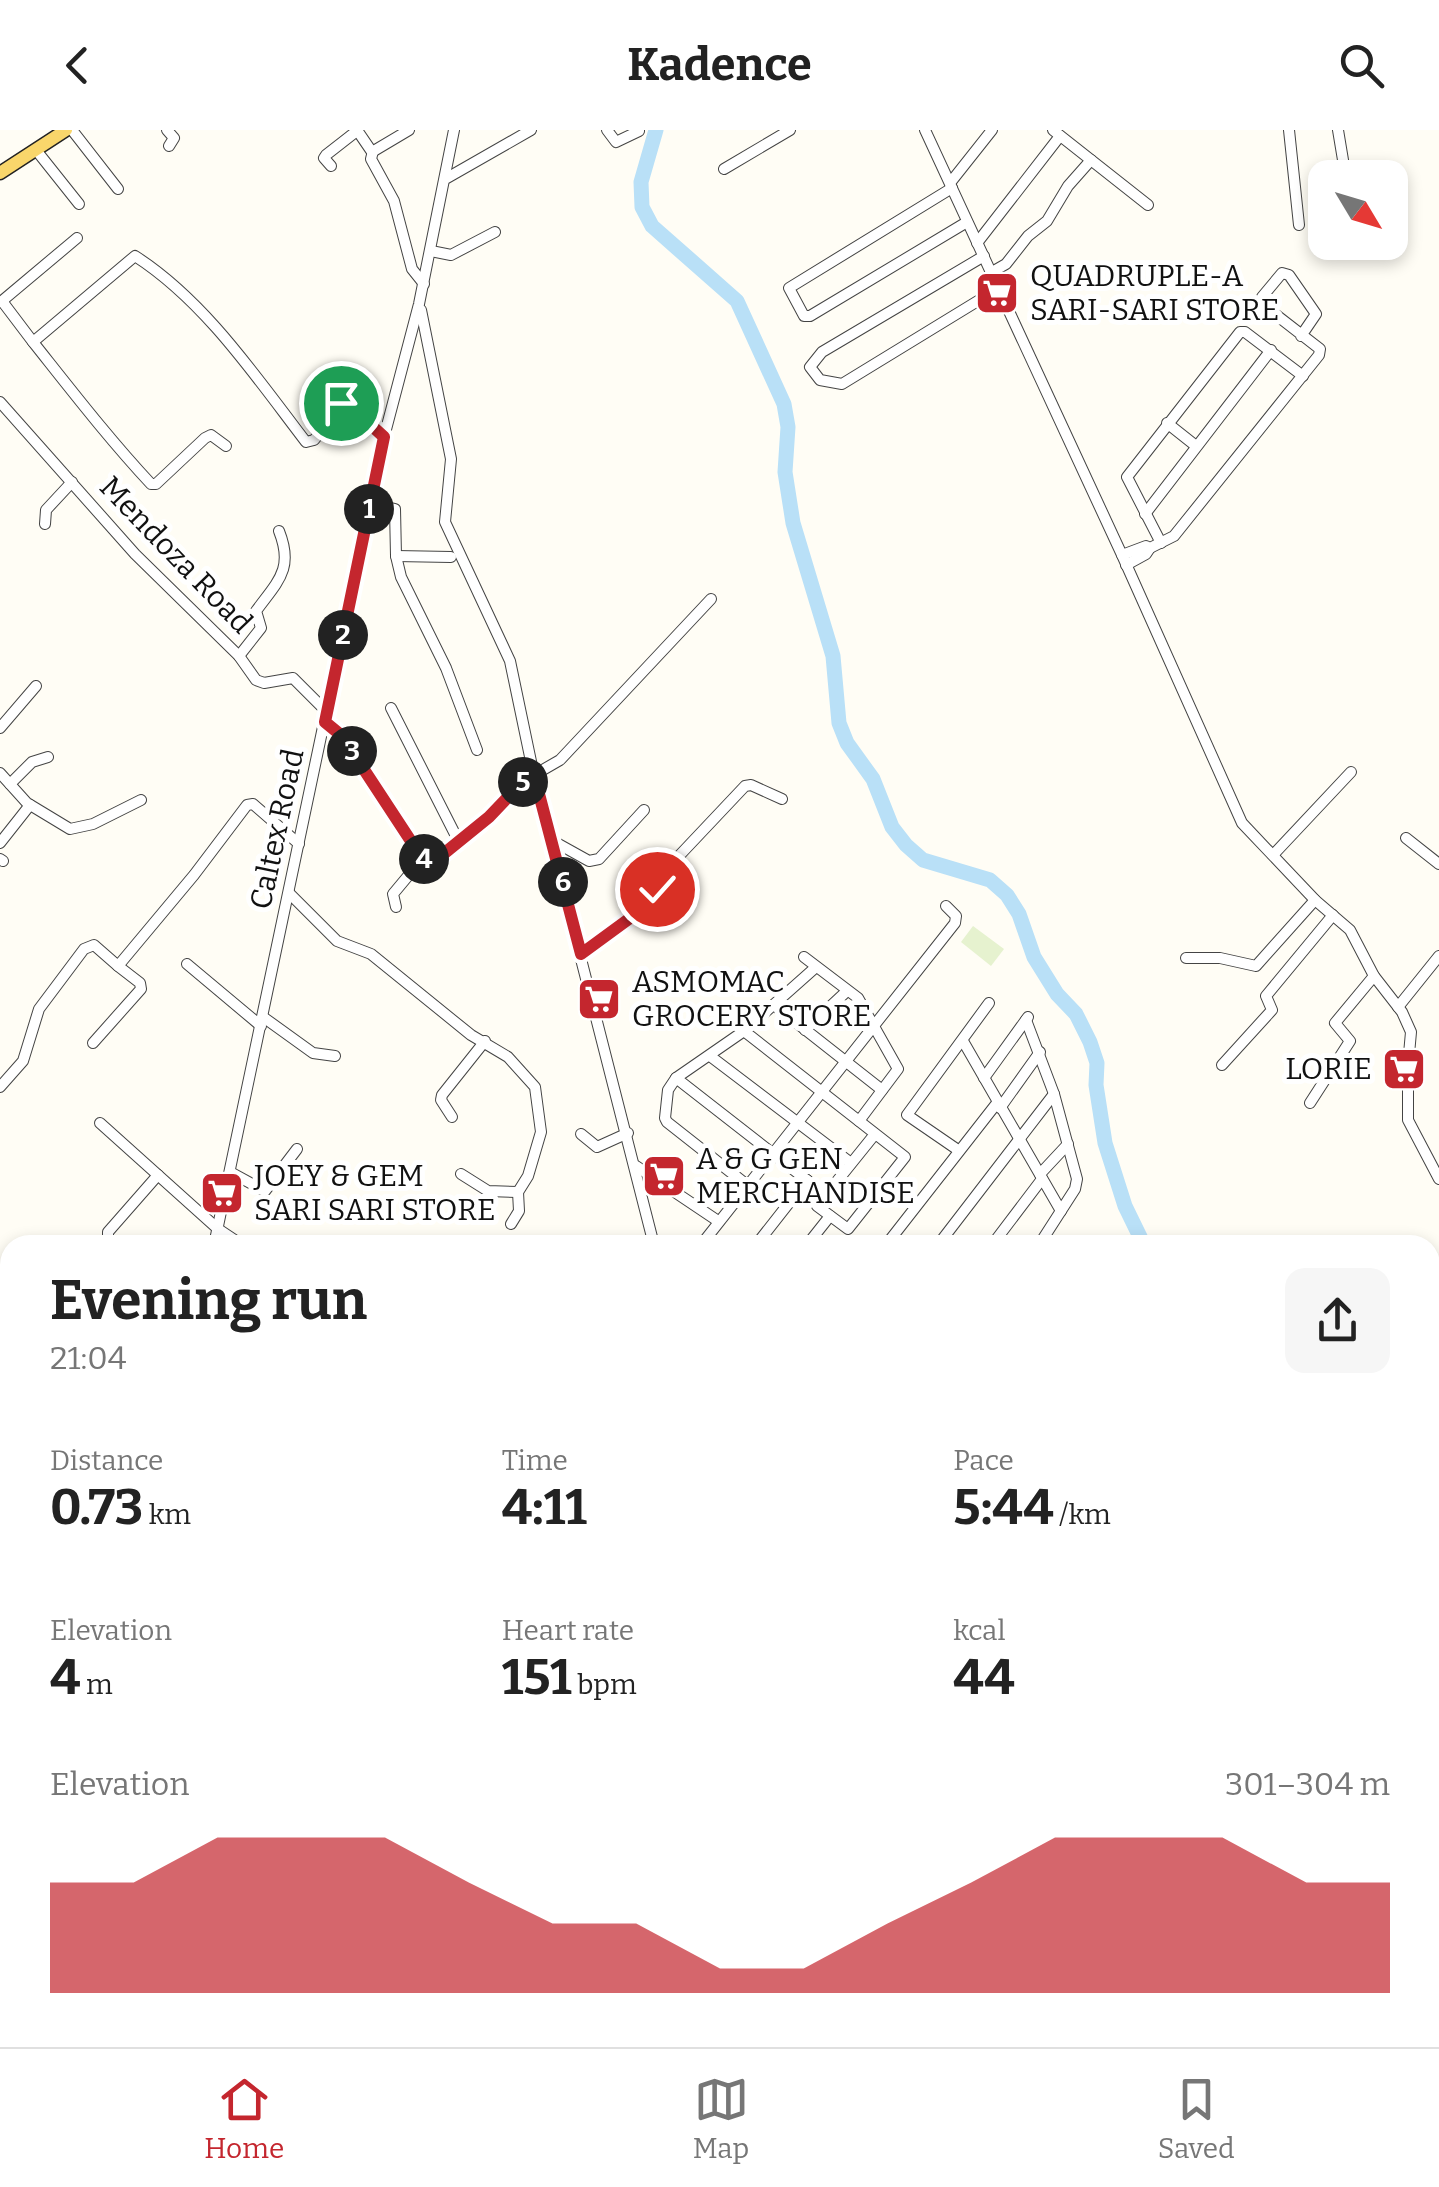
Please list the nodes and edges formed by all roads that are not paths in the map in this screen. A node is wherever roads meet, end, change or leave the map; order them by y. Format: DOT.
graph roads {
  1 [pos="69,130"];
  2 [pos="166,130"];
  3 [pos="357,130"];
  4 [pos="409,130"];
  5 [pos="454,130"];
  6 [pos="531,130"];
  7 [pos="607,130"];
  8 [pos="639,130"];
  9 [pos="790,130"];
  10 [pos="924,130"];
  11 [pos="992,130"];
  12 [pos="1289,130"];
  13 [pos="1338,130"];
  14 [pos="1057,133"];
  15 [pos="169,146"];
  16 [pos="36,150"];
  17 [pos="372,151"];
  18 [pos="1090,160"];
  19 [pos="1343,160"];
  20 [pos="331,166"];
  21 [pos="724,169"];
  22 [pos="0,172"];
  23 [pos="446,178"];
  24 [pos="951,186"];
  25 [pos="118,189"];
  26 [pos="78,204"];
  27 [pos="1148,205"];
  28 [pos="968,222"];
  29 [pos="1300,225"];
  30 [pos="494,232"];
  31 [pos="78,238"];
  32 [pos="977,243"];
  33 [pos="431,251"];
  34 [pos="984,256"];
  35 [pos="992,272"];
  36 [pos="424,284"];
  37 [pos="999,288"];
  38 [pos="1,299"];
  39 [pos="420,304"];
  40 [pos="1301,336"];
  41 [pos="33,342"];
  42 [pos="1271,350"];
  43 [pos="1304,376"];
  44 [pos="1,405"];
  45 [pos="1167,423"];
  46 [pos="384,437"];
  47 [pos="226,446"];
  48 [pos="1196,446"];
  49 [pos="72,482"];
  50 [pos="370,504"];
  51 [pos="1144,514"];
  52 [pos="45,524"];
  53 [pos="278,531"];
  54 [pos="1155,546"];
  55 [pos="396,556"];
  56 [pos="452,557"];
  57 [pos="1124,560"];
  58 [pos="711,599"];
  59 [pos="239,656"];
  60 [pos="36,686"];
  61 [pos="391,708"];
  62 [pos="326,717"];
  63 [pos="0,728"];
  64 [pos="477,750"];
  65 [pos="48,757"];
  66 [pos="1351,772"];
  67 [pos="0,773"];
  68 [pos="534,773"];
  69 [pos="10,784"];
  70 [pos="782,798"];
  71 [pos="141,800"];
  72 [pos="30,805"];
  73 [pos="644,810"];
  74 [pos="1406,838"];
  75 [pos="553,841"];
  76 [pos="460,842"];
  77 [pos="0,843"];
  78 [pos="300,844"];
  79 [pos="1272,856"];
  80 [pos="422,858"];
  81 [pos="1439,864"];
  82 [pos="289,893"];
  83 [pos="1315,900"];
  84 [pos="946,906"];
  85 [pos="396,907"];
  86 [pos="1333,915"];
  87 [pos="581,954"];
  88 [pos="804,956"];
  89 [pos="1439,956"];
  90 [pos="1186,958"];
  91 [pos="187,964"];
  92 [pos="118,966"];
  93 [pos="816,967"];
  94 [pos="1374,976"];
  95 [pos="847,992"];
  96 [pos="989,1003"];
  97 [pos="774,1005"];
  98 [pos="1398,1007"];
  99 [pos="262,1022"];
  100 [pos="874,1027"];
  101 [pos="805,1030"];
  102 [pos="744,1031"];
  103 [pos="485,1041"];
  104 [pos="963,1041"];
  105 [pos="93,1043"];
  106 [pos="1040,1052"];
  107 [pos="335,1056"];
  108 [pos="710,1056"];
  109 [pos="845,1059"];
  110 [pos="1222,1065"];
  111 [pos="676,1078"];
  112 [pos="984,1078"];
  113 [pos="0,1087"];
  114 [pos="882,1090"];
  115 [pos="820,1091"];
  116 [pos="1054,1094"];
  117 [pos="1310,1103"];
  118 [pos="999,1106"];
  119 [pos="452,1117"];
  120 [pos="858,1121"];
  121 [pos="100,1123"];
  122 [pos="796,1123"];
  123 [pos="628,1133"];
  124 [pos="581,1134"];
  125 [pos="875,1134"];
  126 [pos="1020,1141"];
  127 [pos="1068,1144"];
  128 [pos="297,1150"];
  129 [pos="958,1150"];
  130 [pos="772,1154"];
  131 [pos="851,1163"];
  132 [pos="636,1166"];
  133 [pos="230,1172"];
  134 [pos="461,1174"];
  135 [pos="158,1175"];
  136 [pos="1041,1177"];
  137 [pos="1439,1179"];
  138 [pos="807,1180"];
  139 [pos="748,1185"];
  140 [pos="518,1192"];
  141 [pos="826,1195"];
  142 [pos="1061,1211"];
  143 [pos="830,1216"];
  144 [pos="718,1222"];
  145 [pos="511,1224"];
  146 [pos="218,1229"];
  147 [pos="108,1235"];
  148 [pos="216,1235"];
  149 [pos="227,1235"];
  150 [pos="652,1235"];
  151 [pos="709,1235"];
  152 [pos="764,1235"];
  153 [pos="815,1235"];
  154 [pos="894,1235"];
  155 [pos="946,1235"];
  156 [pos="999,1235"];
  157 [pos="1045,1235"];
  1 -- 16 [label="main road"];
  1 -- 25 [label="street"];
  2 -- 15 [label="street"];
  3 -- 17 [label="street"];
  3 -- 20 [label="street"];
  4 -- 17 [label="street"];
  5 -- 23 [label="street, Caltex Road"];
  6 -- 23 [label="street"];
  7 -- 8 [label="street"];
  9 -- 21 [label="street"];
  10 -- 24 [label="street"];
  11 -- 24 [label="street"];
  12 -- 29 [label="street"];
  13 -- 19 [label="street"];
  14 -- 18 [label="street"];
  14 -- 32 [label="street"];
  16 -- 22 [label="main road"];
  16 -- 26 [label="street"];
  17 -- 36 [label="street"];
  18 -- 27 [label="street"];
  18 -- 35 [label="street"];
  23 -- 33 [label="street, Caltex Road"];
  24 -- 28 [label="street"];
  24 -- 28 [label="street"];
  28 -- 32 [label="street"];
  30 -- 33 [label="street"];
  31 -- 38 [label="street"];
  32 -- 34 [label="street"];
  33 -- 36 [label="street, Caltex Road"];
  34 -- 35 [label="street"];
  34 -- 37 [label="street"];
  35 -- 37 [label="street"];
  36 -- 39 [label="street, Caltex Road"];
  37 -- 57 [label="street"];
  38 -- 41 [label="street"];
  39 -- 46 [label="street, Caltex Road"];
  39 -- 68 [label="street"];
  40 -- 40 [label="street"];
  40 -- 43 [label="street"];
  41 -- 46 [label="street"];
  41 -- 47 [label="street"];
  42 -- 43 [label="street"];
  42 -- 45 [label="street"];
  42 -- 48 [label="street"];
  43 -- 54 [label="street"];
  44 -- 49 [label="street, Mendoza Road"];
  45 -- 48 [label="street"];
  45 -- 51 [label="street"];
  46 -- 50 [label="street, Caltex Road"];
  48 -- 51 [label="street"];
  49 -- 52 [label="street"];
  49 -- 59 [label="street, Mendoza Road"];
  50 -- 55 [label="street"];
  50 -- 62 [label="street, Caltex Road"];
  51 -- 54 [label="street"];
  53 -- 59 [label="street"];
  54 -- 57 [label="street"];
  55 -- 56 [label="street"];
  55 -- 64 [label="street"];
  57 -- 79 [label="street"];
  58 -- 68 [label="street"];
  59 -- 62 [label="street, Mendoza Road"];
  60 -- 63 [label="street"];
  61 -- 76 [label="street"];
  62 -- 78 [label="street, Caltex Road"];
  62 -- 80 [label="street"];
  65 -- 69 [label="street"];
  66 -- 79 [label="street"];
  67 -- 69 [label="street"];
  68 -- 75 [label="street"];
  68 -- 76 [label="street"];
  69 -- 72 [label="street"];
  70 -- 87 [label="street"];
  71 -- 72 [label="street"];
  72 -- 77 [label="street"];
  73 -- 75 [label="street"];
  74 -- 81 [label="street"];
  75 -- 87 [label="street"];
  76 -- 80 [label="street"];
  78 -- 82 [label="street, Caltex Road"];
  78 -- 92 [label="street"];
  79 -- 83 [label="street"];
  80 -- 85 [label="street"];
  82 -- 99 [label="street, Caltex Road"];
  82 -- 103 [label="street"];
  83 -- 86 [label="street"];
  83 -- 90 [label="street"];
  84 -- 100 [label="street"];
  86 -- 94 [label="street"];
  86 -- 110 [label="street"];
  87 -- 123 [label="street"];
  88 -- 93 [label="street"];
  89 -- 98 [label="street"];
  91 -- 99 [label="street"];
  92 -- 105 [label="street"];
  92 -- 113 [label="street"];
  93 -- 95 [label="street"];
  93 -- 97 [label="street"];
  94 -- 98 [label="street"];
  94 -- 117 [label="street"];
  95 -- 100 [label="street"];
  95 -- 101 [label="street"];
  96 -- 104 [label="street"];
  97 -- 101 [label="street"];
  97 -- 102 [label="street"];
  98 -- 137 [label="street"];
  99 -- 107 [label="street"];
  99 -- 133 [label="street, Caltex Road"];
  100 -- 109 [label="street"];
  100 -- 114 [label="street"];
  101 -- 109 [label="street"];
  102 -- 108 [label="street"];
  102 -- 115 [label="street"];
  103 -- 119 [label="street"];
  103 -- 140 [label="street"];
  104 -- 112 [label="street"];
  104 -- 129 [label="street"];
  106 -- 112 [label="street"];
  106 -- 116 [label="street"];
  106 -- 118 [label="street"];
  108 -- 111 [label="street"];
  108 -- 122 [label="street"];
  109 -- 114 [label="street"];
  109 -- 115 [label="street"];
  111 -- 130 [label="street"];
  111 -- 139 [label="street"];
  112 -- 118 [label="street"];
  114 -- 120 [label="street"];
  115 -- 120 [label="street"];
  115 -- 122 [label="street"];
  116 -- 126 [label="street"];
  116 -- 127 [label="street"];
  118 -- 126 [label="street"];
  118 -- 129 [label="street"];
  120 -- 125 [label="street"];
  121 -- 135 [label="street"];
  122 -- 130 [label="street"];
  122 -- 131 [label="street"];
  123 -- 124 [label="street"];
  123 -- 132 [label="street"];
  125 -- 131 [label="street"];
  125 -- 143 [label="street"];
  126 -- 136 [label="street"];
  126 -- 155 [label="street"];
  127 -- 136 [label="street"];
  127 -- 142 [label="street"];
  128 -- 133 [label="street"];
  129 -- 154 [label="street"];
  130 -- 138 [label="street"];
  130 -- 139 [label="street"];
  131 -- 141 [label="street"];
  132 -- 144 [label="street"];
  132 -- 150 [label="street"];
  133 -- 146 [label="street, Caltex Road"];
  134 -- 140 [label="street"];
  135 -- 146 [label="street"];
  135 -- 147 [label="street"];
  136 -- 142 [label="street"];
  136 -- 156 [label="street"];
  138 -- 141 [label="street"];
  138 -- 152 [label="street"];
  139 -- 144 [label="street"];
  140 -- 145 [label="street"];
  141 -- 143 [label="street"];
  142 -- 157 [label="street"];
  143 -- 153 [label="street"];
  144 -- 151 [label="street"];
  146 -- 148 [label="street, Caltex Road"];
  146 -- 149 [label="street"];
}
